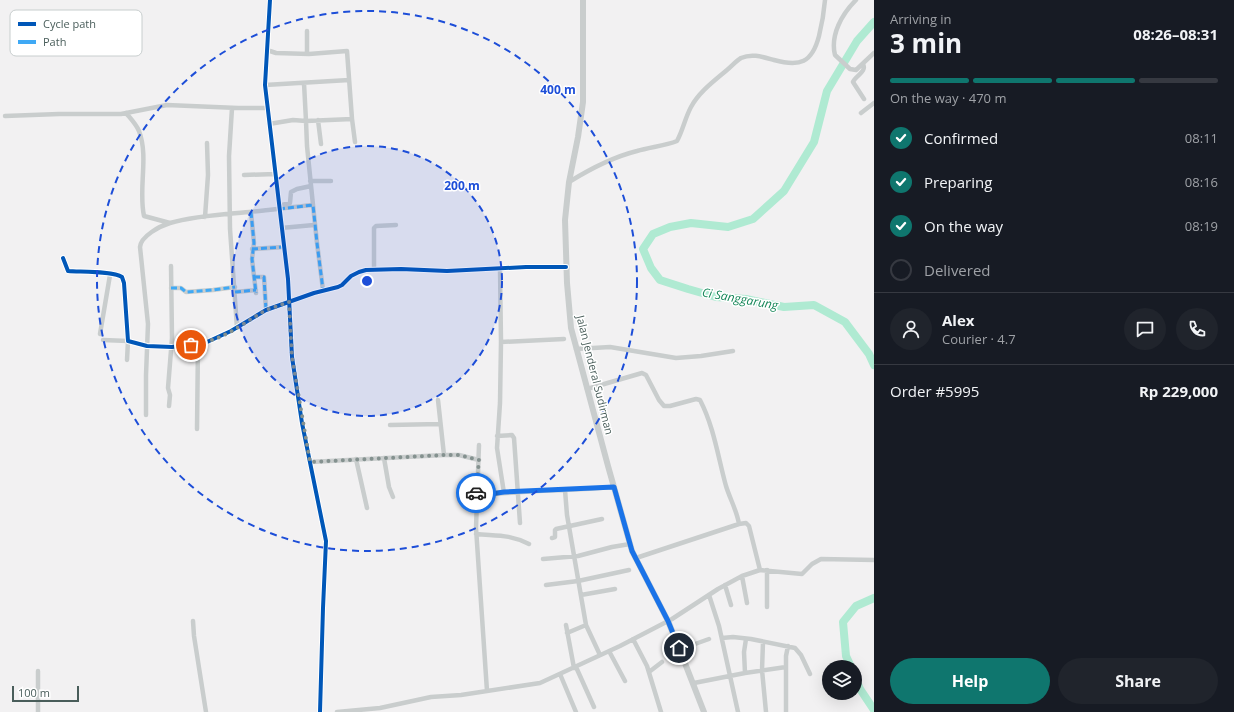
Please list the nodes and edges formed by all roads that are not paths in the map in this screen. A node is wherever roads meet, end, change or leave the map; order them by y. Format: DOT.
graph roads {
  1 [pos="270,0"];
  2 [pos="583,0"];
  3 [pos="825,0"];
  4 [pos="856,0"];
  5 [pos="307,30"];
  6 [pos="267,50"];
  7 [pos="874,53"];
  8 [pos="307,54"];
  9 [pos="863,64"];
  10 [pos="349,80"];
  11 [pos="304,83"];
  12 [pos="265,85"];
  13 [pos="864,99"];
  14 [pos="874,103"];
  15 [pos="232,108"];
  16 [pos="267,108"];
  17 [pos="126,113"];
  18 [pos="861,113"];
  19 [pos="5,116"];
  20 [pos="352,119"];
  21 [pos="318,120"];
  22 [pos="306,121"];
  23 [pos="269,124"];
  24 [pos="355,142"];
  25 [pos="207,143"];
  26 [pos="321,144"];
  27 [pos="274,174"];
  28 [pos="244,175"];
  29 [pos="330,181"];
  30 [pos="569,182"];
  31 [pos="311,184"];
  32 [pos="313,204"];
  33 [pos="280,209"];
  34 [pos="251,212"];
  35 [pos="230,214"];
  36 [pos="205,217"];
  37 [pos="170,223"];
  38 [pos="314,225"];
  39 [pos="396,225"];
  40 [pos="281,228"];
  41 [pos="284,247"];
  42 [pos="252,249"];
  43 [pos="63,258"];
  44 [pos="171,266"];
  45 [pos="500,268"];
  46 [pos="566,268"];
  47 [pos="374,270"];
  48 [pos="110,275"];
  49 [pos="254,277"];
  50 [pos="235,287"];
  51 [pos="171,288"];
  52 [pos="323,290"];
  53 [pos="235,292"];
  54 [pos="289,302"];
  55 [pos="266,310"];
  56 [pos="237,328"];
  57 [pos="100,334"];
  58 [pos="103,340"];
  59 [pos="564,340"];
  60 [pos="128,341"];
  61 [pos="501,342"];
  62 [pos="198,344"];
  63 [pos="147,346"];
  64 [pos="172,347"];
  65 [pos="576,349"];
  66 [pos="734,350"];
  67 [pos="127,360"];
  68 [pos="587,389"];
  69 [pos="438,400"];
  70 [pos="170,406"];
  71 [pos="146,415"];
  72 [pos="440,424"];
  73 [pos="390,425"];
  74 [pos="197,429"];
  75 [pos="497,436"];
  76 [pos="479,445"];
  77 [pos="444,455"];
  78 [pos="384,458"];
  79 [pos="356,459"];
  80 [pos="479,460"];
  81 [pos="310,462"];
  82 [pos="614,487"];
  83 [pos="565,490"];
  84 [pos="504,492"];
  85 [pos="517,492"];
  86 [pos="476,496"];
  87 [pos="393,497"];
  88 [pos="367,508"];
  89 [pos="602,520"];
  90 [pos="520,523"];
  91 [pos="739,524"];
  92 [pos="569,526"];
  93 [pos="476,534"];
  94 [pos="552,538"];
  95 [pos="529,544"];
  96 [pos="630,544"];
  97 [pos="574,556"];
  98 [pos="636,558"];
  99 [pos="543,559"];
  100 [pos="874,560"];
  101 [pos="629,570"];
  102 [pos="760,570"];
  103 [pos="768,570"];
  104 [pos="742,576"];
  105 [pos="578,581"];
  106 [pos="546,585"];
  107 [pos="725,585"];
  108 [pos="615,589"];
  109 [pos="581,595"];
  110 [pos="709,595"];
  111 [pos="747,603"];
  112 [pos="731,605"];
  113 [pos="767,606"];
  114 [pos="193,621"];
  115 [pos="668,621"];
  116 [pos="566,625"];
  117 [pos="586,625"];
  118 [pos="567,633"];
  119 [pos="721,636"];
  120 [pos="633,639"];
  121 [pos="709,639"];
  122 [pos="746,639"];
  123 [pos="763,642"];
  124 [pos="788,646"];
  125 [pos="680,650"];
  126 [pos="609,651"];
  127 [pos="600,655"];
  128 [pos="662,662"];
  129 [pos="575,667"];
  130 [pos="786,667"];
  131 [pos="648,669"];
  132 [pos="762,670"];
  133 [pos="38,671"];
  134 [pos="745,673"];
  135 [pos="560,674"];
  136 [pos="810,674"];
  137 [pos="730,676"];
  138 [pos="625,681"];
  139 [pos="694,683"];
  140 [pos="488,691"];
  141 [pos="594,707"];
  142 [pos="346,711"];
  143 [pos="38,712"];
  144 [pos="206,712"];
  145 [pos="320,712"];
  146 [pos="337,712"];
  147 [pos="576,712"];
  148 [pos="661,712"];
  149 [pos="704,712"];
  150 [pos="738,712"];
  151 [pos="766,712"];
  152 [pos="786,712"];
  1 -- 6 [label="street"];
  2 -- 30 [label="main road, Jalan Jenderal Sudirman"];
  3 -- 30 [label="street"];
  4 -- 9 [label="street"];
  5 -- 8 [label="street"];
  6 -- 8 [label="street"];
  6 -- 12 [label="street"];
  7 -- 9 [label="street"];
  8 -- 10 [label="street"];
  9 -- 13 [label="street"];
  10 -- 11 [label="street"];
  10 -- 20 [label="street"];
  11 -- 12 [label="street"];
  11 -- 22 [label="street"];
  12 -- 16 [label="street"];
  14 -- 18 [label="street"];
  15 -- 16 [label="street"];
  15 -- 17 [label="street"];
  15 -- 35 [label="street"];
  16 -- 23 [label="street"];
  17 -- 19 [label="street"];
  17 -- 37 [label="street"];
  20 -- 21 [label="street"];
  20 -- 24 [label="street"];
  21 -- 22 [label="street"];
  21 -- 26 [label="street"];
  22 -- 23 [label="street"];
  22 -- 31 [label="street"];
  23 -- 27 [label="street"];
  25 -- 36 [label="street"];
  27 -- 28 [label="street"];
  27 -- 33 [label="street"];
  29 -- 31 [label="street"];
  30 -- 46 [label="main road, Jalan Jenderal Sudirman"];
  31 -- 32 [label="street"];
  31 -- 33 [label="street"];
  32 -- 33 [label="street"];
  32 -- 38 [label="street"];
  33 -- 34 [label="street"];
  33 -- 40 [label="street"];
  34 -- 35 [label="street"];
  34 -- 42 [label="street"];
  35 -- 36 [label="street"];
  35 -- 50 [label="street"];
  36 -- 37 [label="street"];
  37 -- 63 [label="street"];
  38 -- 40 [label="street"];
  38 -- 52 [label="street"];
  39 -- 47 [label="street"];
  40 -- 41 [label="street"];
  41 -- 42 [label="street"];
  41 -- 54 [label="street"];
  42 -- 49 [label="street"];
  43 -- 48 [label="street"];
  44 -- 51 [label="street"];
  45 -- 46 [label="street"];
  45 -- 47 [label="street"];
  45 -- 61 [label="street"];
  46 -- 65 [label="main road, Jalan Jenderal Sudirman"];
  47 -- 52 [label="street"];
  48 -- 57 [label="street"];
  48 -- 60 [label="street"];
  49 -- 53 [label="street"];
  49 -- 55 [label="street"];
  50 -- 51 [label="street"];
  50 -- 53 [label="street"];
  51 -- 64 [label="street"];
  52 -- 54 [label="street"];
  53 -- 56 [label="street"];
  54 -- 55 [label="street"];
  54 -- 81 [label="street"];
  55 -- 56 [label="street"];
  56 -- 62 [label="street"];
  58 -- 60 [label="street"];
  59 -- 61 [label="street"];
  60 -- 63 [label="street"];
  60 -- 67 [label="street"];
  61 -- 75 [label="street"];
  62 -- 64 [label="street"];
  62 -- 74 [label="street"];
  63 -- 64 [label="street"];
  63 -- 71 [label="street"];
  64 -- 70 [label="street"];
  65 -- 66 [label="street"];
  65 -- 68 [label="main road, Jalan Jenderal Sudirman"];
  68 -- 82 [label="main road, Jalan Jenderal Sudirman"];
  68 -- 91 [label="street"];
  69 -- 72 [label="street"];
  72 -- 73 [label="street"];
  72 -- 77 [label="street"];
  75 -- 84 [label="street"];
  75 -- 85 [label="street"];
  76 -- 80 [label="street"];
  77 -- 78 [label="street"];
  77 -- 80 [label="street"];
  78 -- 79 [label="street"];
  78 -- 87 [label="street"];
  79 -- 81 [label="street"];
  79 -- 88 [label="street"];
  80 -- 86 [label="street"];
  81 -- 145 [label="street"];
  82 -- 83 [label="street"];
  82 -- 85 [label="street"];
  82 -- 96 [label="main road, Jalan Jenderal Sudirman"];
  83 -- 85 [label="street"];
  83 -- 92 [label="street"];
  84 -- 85 [label="street"];
  84 -- 86 [label="street"];
  85 -- 90 [label="street"];
  86 -- 93 [label="street"];
  89 -- 92 [label="street"];
  91 -- 98 [label="street"];
  91 -- 102 [label="street"];
  92 -- 94 [label="street"];
  92 -- 97 [label="street"];
  93 -- 95 [label="street"];
  93 -- 140 [label="street"];
  96 -- 97 [label="street"];
  96 -- 98 [label="main road, Jalan Jenderal Sudirman"];
  97 -- 99 [label="street"];
  97 -- 105 [label="street"];
  98 -- 115 [label="main road, Jalan Jenderal Sudirman"];
  100 -- 103 [label="street"];
  101 -- 105 [label="street"];
  102 -- 103 [label="street"];
  102 -- 104 [label="street"];
  103 -- 113 [label="street"];
  104 -- 107 [label="street"];
  104 -- 111 [label="street"];
  105 -- 106 [label="street"];
  105 -- 109 [label="street"];
  107 -- 110 [label="street"];
  107 -- 112 [label="street"];
  108 -- 109 [label="street"];
  109 -- 117 [label="street"];
  110 -- 115 [label="street"];
  110 -- 119 [label="street"];
  114 -- 144 [label="street"];
  115 -- 120 [label="street"];
  115 -- 125 [label="main road, Jalan Jenderal Sudirman"];
  116 -- 118 [label="street"];
  117 -- 118 [label="street"];
  117 -- 127 [label="street"];
  118 -- 129 [label="street"];
  119 -- 122 [label="street"];
  119 -- 137 [label="street"];
  120 -- 126 [label="street"];
  120 -- 131 [label="street"];
  121 -- 125 [label="street"];
  122 -- 123 [label="street"];
  122 -- 134 [label="street"];
  123 -- 124 [label="street"];
  123 -- 132 [label="street"];
  124 -- 130 [label="street"];
  124 -- 136 [label="street"];
  125 -- 139 [label="main road, Jalan Jenderal Sudirman"];
  126 -- 127 [label="street"];
  126 -- 138 [label="street"];
  127 -- 129 [label="street"];
  128 -- 131 [label="street"];
  129 -- 135 [label="street"];
  129 -- 141 [label="street"];
  130 -- 132 [label="street"];
  130 -- 152 [label="street"];
  131 -- 148 [label="street"];
  132 -- 134 [label="street"];
  132 -- 151 [label="street"];
  133 -- 143 [label="street"];
  134 -- 137 [label="street"];
  135 -- 140 [label="street"];
  135 -- 147 [label="street"];
  137 -- 139 [label="street"];
  137 -- 150 [label="street"];
  139 -- 149 [label="main road, Jalan Jenderal Sudirman"];
  140 -- 142 [label="street"];
  142 -- 146 [label="street"];
}
